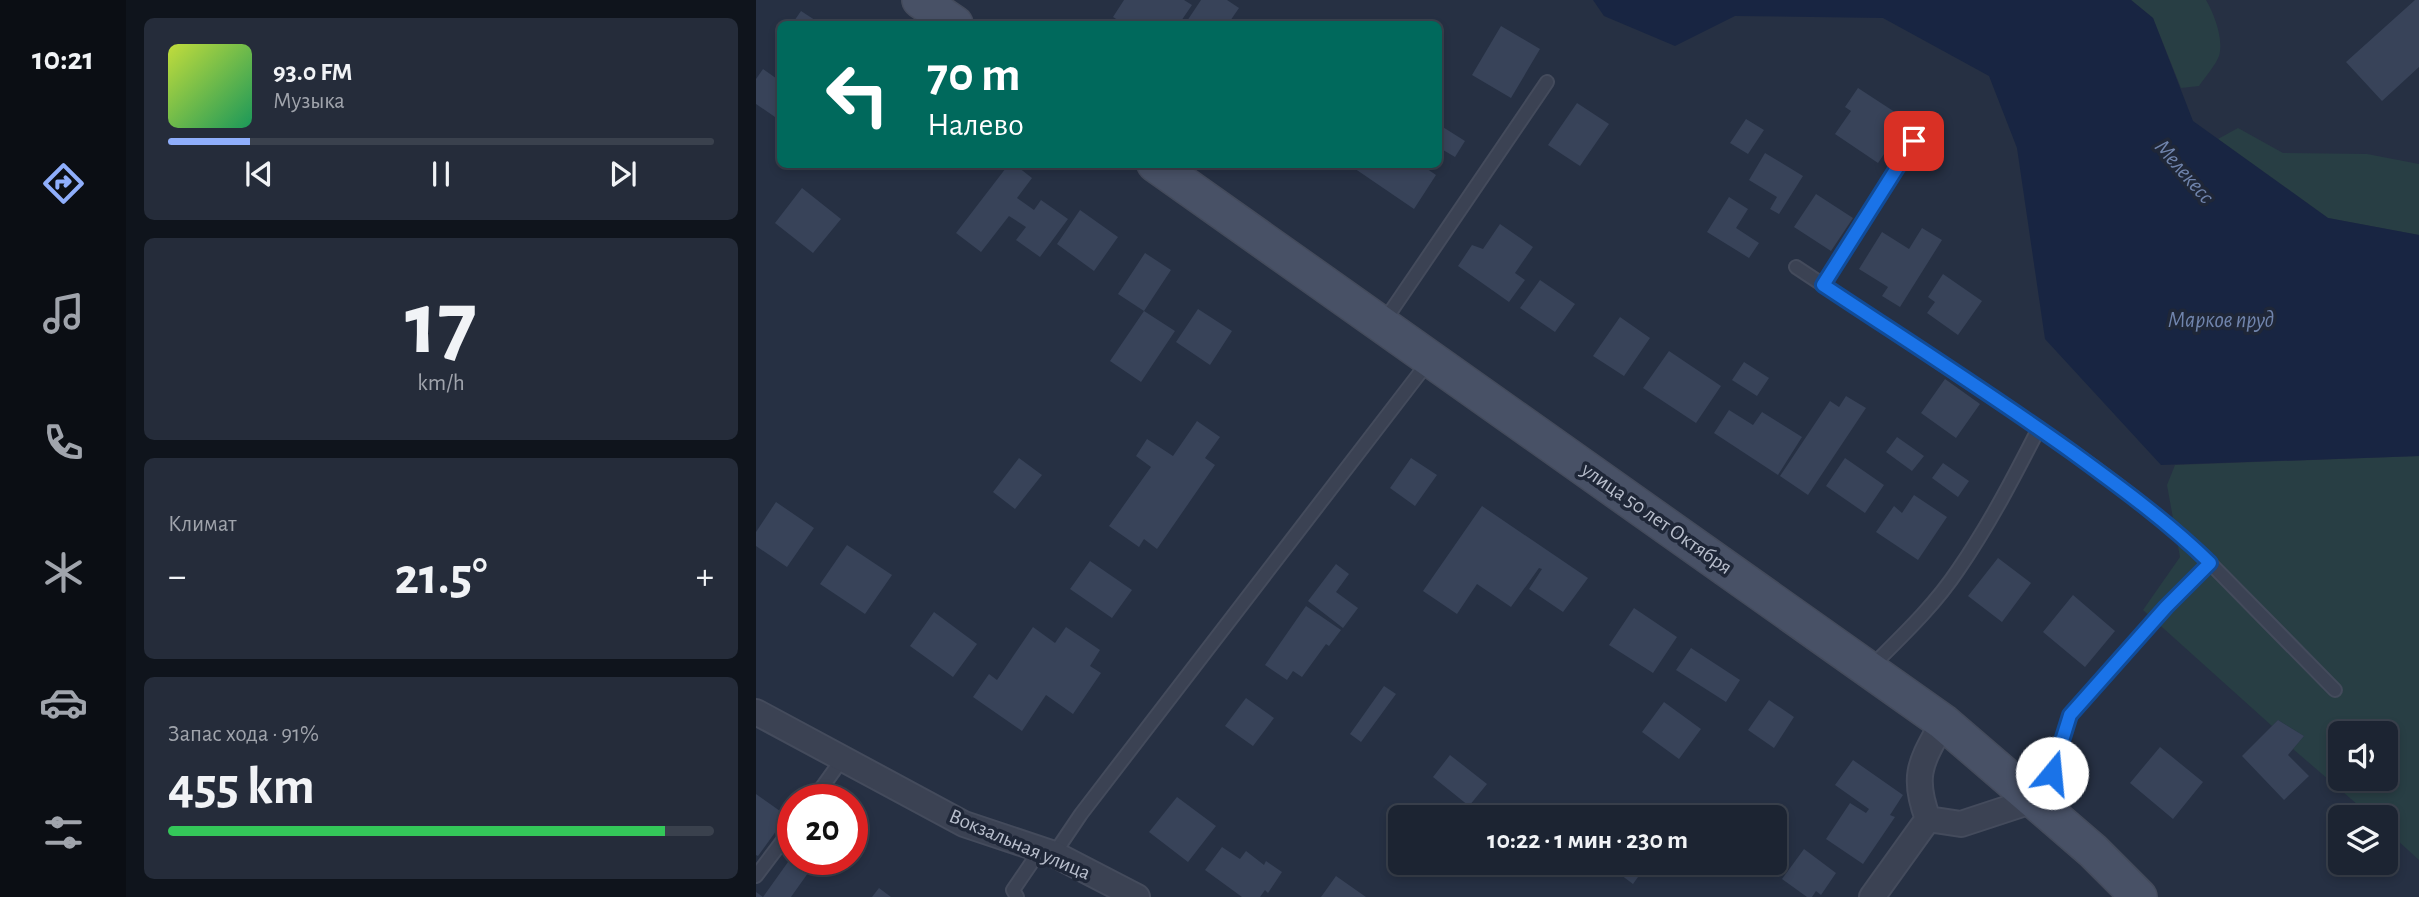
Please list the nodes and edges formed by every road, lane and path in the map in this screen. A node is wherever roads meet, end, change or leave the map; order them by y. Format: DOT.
graph roads {
  1 [pos="920,0"];
  2 [pos="951,21"];
  3 [pos="1547,82"];
  4 [pos="1914,141"];
  5 [pos="1161,168"];
  6 [pos="1796,267"];
  7 [pos="1823,285"];
  8 [pos="1382,324"];
  9 [pos="1432,358"];
  10 [pos="2039,428"];
  11 [pos="2210,563"];
  12 [pos="1870,669"];
  13 [pos="2335,690"];
  14 [pos="756,712"];
  15 [pos="1943,722"];
  16 [pos="843,758"];
  17 [pos="824,784"];
  18 [pos="2034,800"];
  19 [pos="1928,819"];
  20 [pos="777,848"];
  21 [pos="1048,851"];
  22 [pos="756,876"];
  23 [pos="1017,897"];
  24 [pos="1137,897"];
  25 [pos="1872,897"];
  26 [pos="2139,897"];
  1 -- 2 [label="main road"];
  3 -- 8 [label="lane"];
  4 -- 7 [label="lane"];
  5 -- 8 [label="main road, улица 50 лет Октября"];
  6 -- 7 [label="lane"];
  7 -- 10 [label="lane"];
  8 -- 9 [label="main road, улица 50 лет Октября"];
  9 -- 12 [label="main road, улица 50 лет Октября"];
  9 -- 21 [label="lane"];
  10 -- 11 [label="lane"];
  10 -- 12 [label="lane"];
  11 -- 13 [label="lane"];
  11 -- 18 [label="lane"];
  12 -- 15 [label="main road, улица 50 лет Октября"];
  14 -- 16 [label="street, Вокзальная улица"];
  15 -- 18 [label="main road, улица 50 лет Октября"];
  15 -- 19 [label="street"];
  16 -- 17 [label="lane"];
  16 -- 21 [label="street, Вокзальная улица"];
  18 -- 19 [label="street"];
  18 -- 26 [label="main road, улица 50 лет Октября"];
  19 -- 25 [label="street"];
  20 -- 22 [label="lane"];
  21 -- 23 [label="lane"];
  21 -- 24 [label="street, Вокзальная улица"];
}
